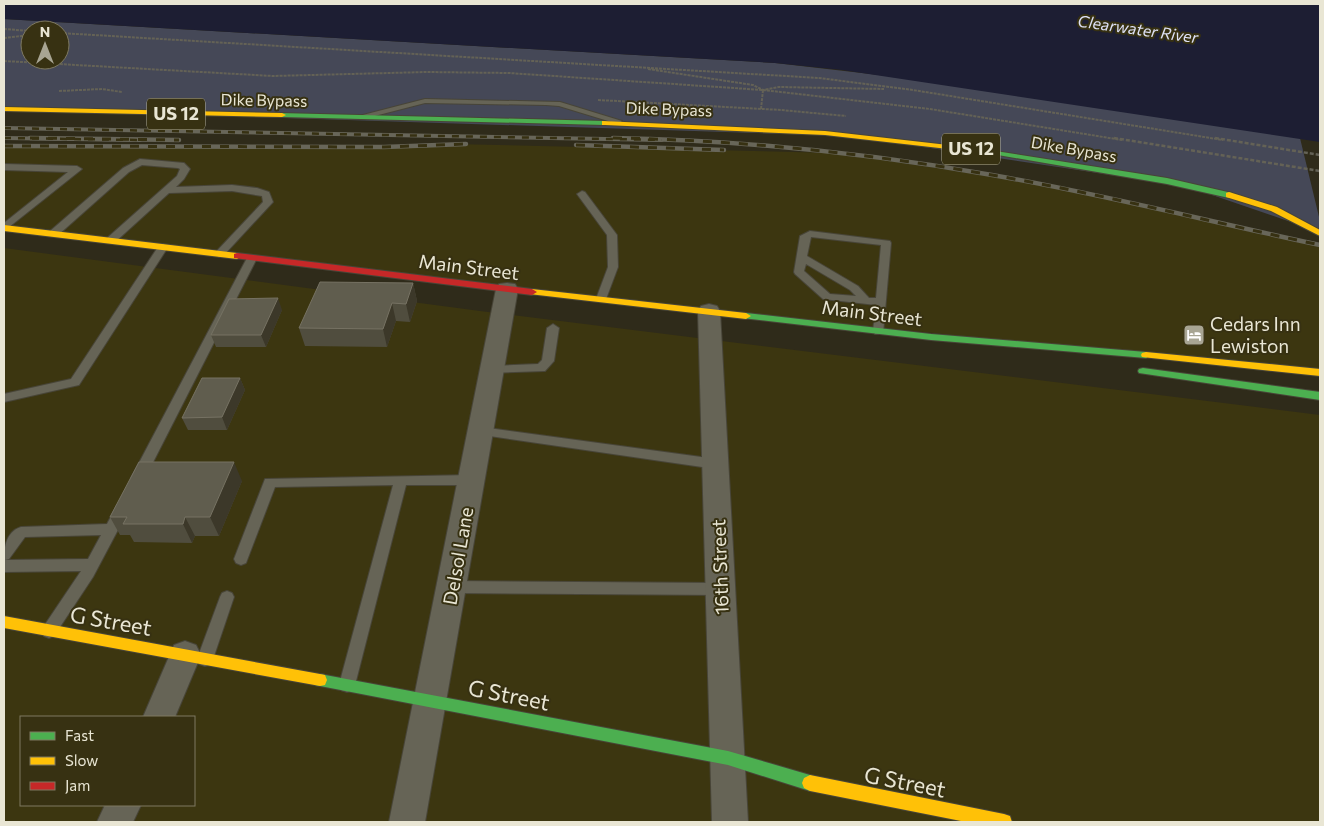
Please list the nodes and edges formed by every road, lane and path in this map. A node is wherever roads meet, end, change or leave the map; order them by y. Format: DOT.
graph roads {
  1 [pos="4,29"];
  2 [pos="20,30"];
  3 [pos="70,34"];
  4 [pos="20,36"];
  5 [pos="4,38"];
  6 [pos="4,61"];
  7 [pos="627,66"];
  8 [pos="903,89"];
  9 [pos="762,90"];
  10 [pos="761,109"];
  11 [pos="4,110"];
  12 [pos="348,118"];
  13 [pos="648,124"];
  14 [pos="1320,154"];
  15 [pos="4,167"];
  16 [pos="1320,171"];
  17 [pos="167,190"];
  18 [pos="582,194"];
  19 [pos="4,228"];
  20 [pos="1319,231"];
  21 [pos="53,234"];
  22 [pos="110,241"];
  23 [pos="163,248"];
  24 [pos="219,254"];
  25 [pos="252,258"];
  26 [pos="803,258"];
  27 [pos="507,289"];
  28 [pos="601,299"];
  29 [pos="864,299"];
  30 [pos="880,302"];
  31 [pos="709,311"];
  32 [pos="553,328"];
  33 [pos="879,331"];
  34 [pos="931,337"];
  35 [pos="1071,360"];
  36 [pos="1127,369"];
  37 [pos="492,370"];
  38 [pos="1320,373"];
  39 [pos="1320,396"];
  40 [pos="4,398"];
  41 [pos="481,431"];
  42 [pos="716,464"];
  43 [pos="401,480"];
  44 [pos="472,480"];
  45 [pos="111,529"];
  46 [pos="4,555"];
  47 [pos="241,559"];
  48 [pos="92,565"];
  49 [pos="4,566"];
  50 [pos="452,587"];
  51 [pos="721,589"];
  52 [pos="228,597"];
  53 [pos="4,622"];
  54 [pos="48,631"];
  55 [pos="195,657"];
  56 [pos="347,685"];
  57 [pos="431,700"];
  58 [pos="160,716"];
  59 [pos="728,758"];
  60 [pos="905,802"];
  61 [pos="122,806"];
  62 [pos="115,822"];
  63 [pos="407,822"];
  64 [pos="730,822"];
  65 [pos="908,822"];
  66 [pos="1004,822"];
  1 -- 2 [label="path"];
  3 -- 7 [label="path"];
  4 -- 5 [label="path"];
  6 -- 9 [label="path"];
  7 -- 8 [label="path"];
  7 -- 9 [label="path"];
  8 -- 9 [label="path"];
  8 -- 14 [label="path"];
  9 -- 10 [label="path"];
  9 -- 16 [label="path"];
  11 -- 12 [label="main road, Dike Bypass / US 12"];
  12 -- 13 [label="main road, Dike Bypass / US 12"];
  12 -- 13 [label="lane"];
  13 -- 20 [label="main road, Dike Bypass / US 12"];
  15 -- 19 [label="lane"];
  17 -- 21 [label="lane"];
  17 -- 22 [label="lane"];
  17 -- 24 [label="lane"];
  18 -- 28 [label="lane"];
  19 -- 21 [label="main road, Main Street"];
  21 -- 22 [label="main road, Main Street"];
  22 -- 23 [label="main road, Main Street"];
  23 -- 24 [label="main road, Main Street"];
  23 -- 40 [label="lane"];
  24 -- 25 [label="main road, Main Street"];
  25 -- 27 [label="main road, Main Street"];
  25 -- 45 [label="lane"];
  26 -- 29 [label="lane"];
  26 -- 29 [label="lane"];
  26 -- 30 [label="lane"];
  27 -- 28 [label="main road, Main Street"];
  27 -- 37 [label="street, Delsol Lane"];
  28 -- 31 [label="main road, Main Street"];
  29 -- 30 [label="lane"];
  30 -- 33 [label="lane"];
  31 -- 33 [label="main road, Main Street"];
  31 -- 42 [label="street, 16th Street"];
  32 -- 37 [label="lane"];
  33 -- 34 [label="main road, Main Street"];
  34 -- 35 [label="main road, Main Street"];
  34 -- 38 [label="main road, Main Street"];
  36 -- 39 [label="main road"];
  37 -- 41 [label="street, Delsol Lane"];
  41 -- 42 [label="lane"];
  41 -- 44 [label="street, Delsol Lane"];
  42 -- 51 [label="street, 16th Street"];
  43 -- 44 [label="lane"];
  43 -- 47 [label="lane"];
  43 -- 56 [label="lane"];
  44 -- 50 [label="street, Delsol Lane"];
  45 -- 46 [label="lane"];
  45 -- 48 [label="lane"];
  48 -- 49 [label="lane"];
  48 -- 54 [label="lane"];
  50 -- 51 [label="lane"];
  50 -- 57 [label="street, Delsol Lane"];
  51 -- 59 [label="street, 16th Street"];
  52 -- 55 [label="lane"];
  53 -- 54 [label="main road, G Street"];
  54 -- 55 [label="main road, G Street"];
  55 -- 56 [label="main road, G Street"];
  55 -- 58 [label="street"];
  56 -- 57 [label="main road, G Street"];
  57 -- 59 [label="main road, G Street"];
  57 -- 63 [label="street, Delsol Lane"];
  59 -- 60 [label="main road, G Street"];
  59 -- 64 [label="street, 16th Street"];
  60 -- 65 [label="lane"];
  60 -- 66 [label="main road, G Street"];
  61 -- 62 [label="street"];
}
